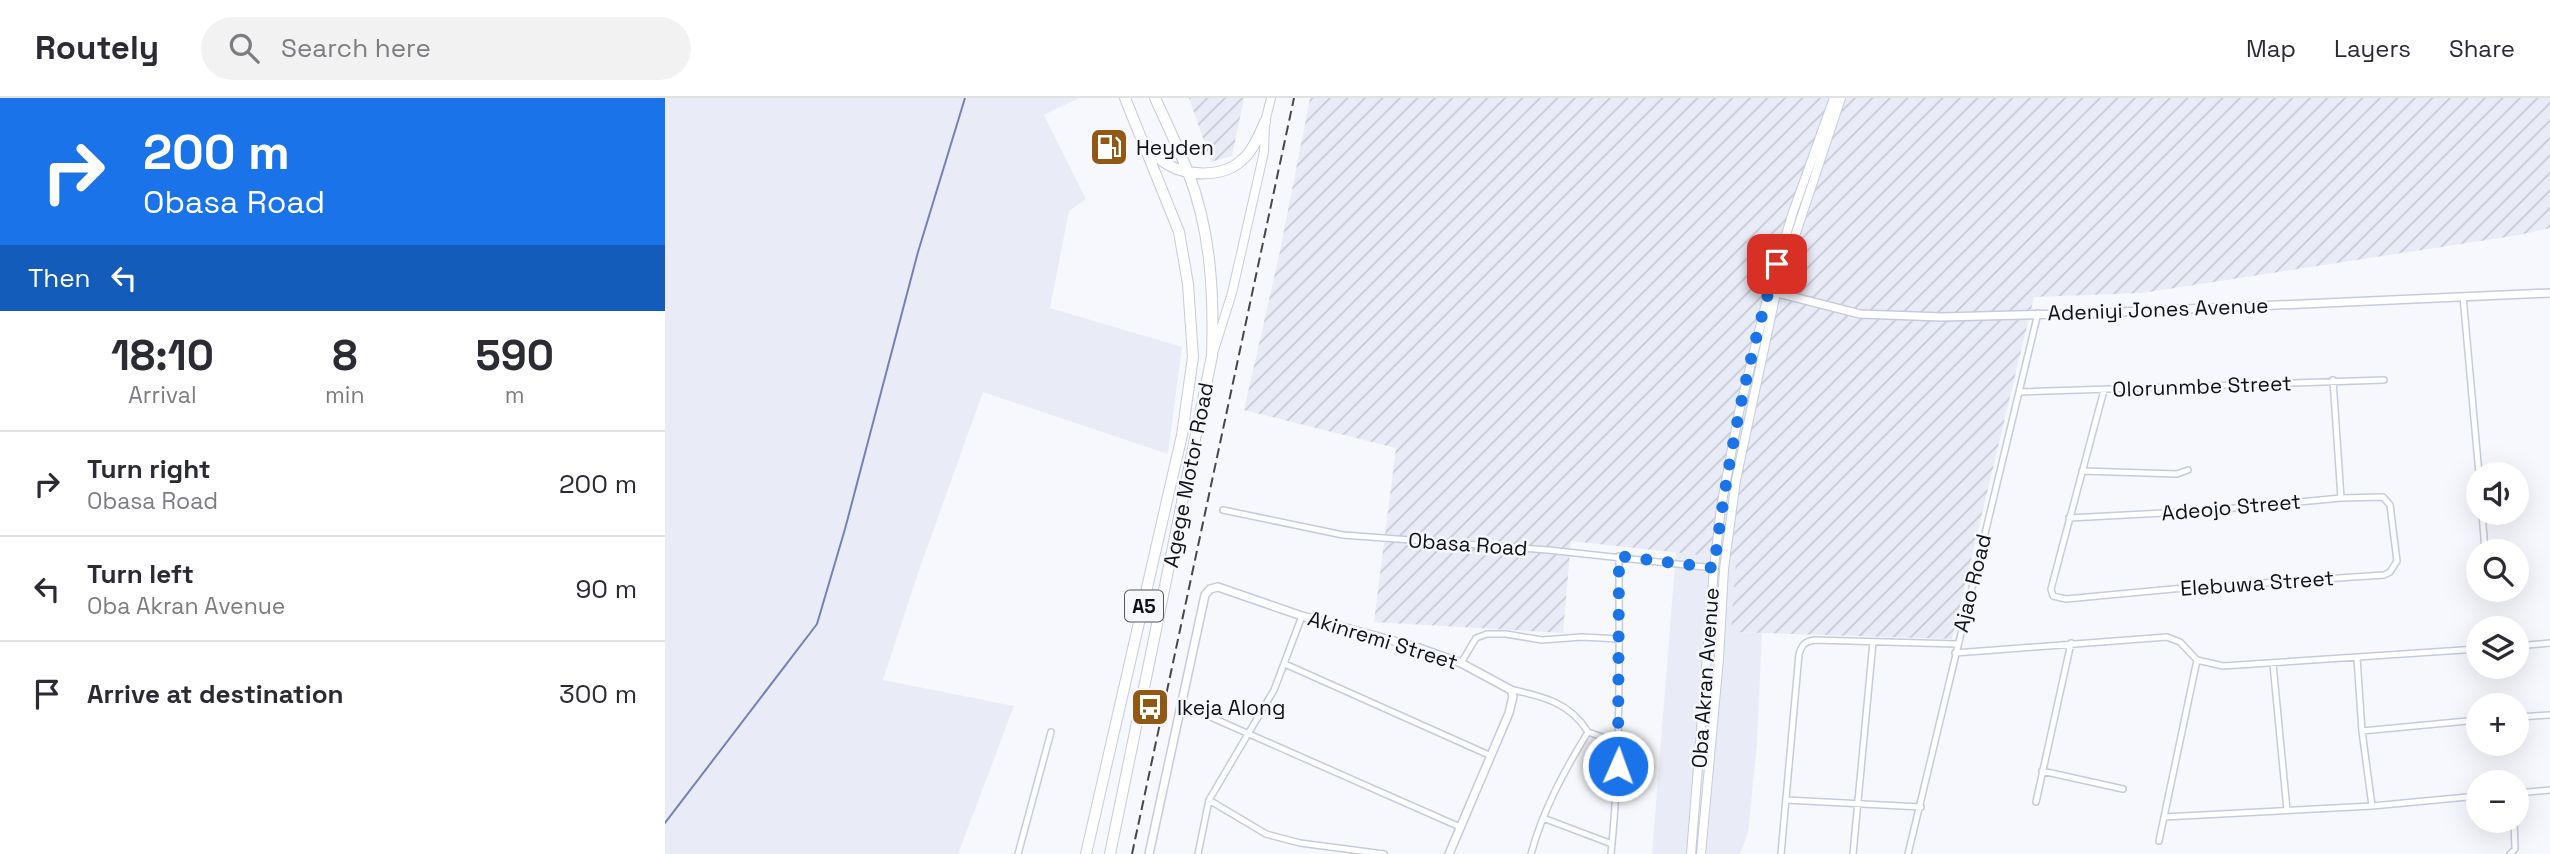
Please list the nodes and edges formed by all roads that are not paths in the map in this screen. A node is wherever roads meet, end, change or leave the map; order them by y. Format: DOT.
graph roads {
  1 [pos="1125,98"];
  2 [pos="1155,98"];
  3 [pos="1271,98"];
  4 [pos="1834,98"];
  5 [pos="1842,98"];
  6 [pos="1265,122"];
  7 [pos="1143,141"];
  8 [pos="1188,172"];
  9 [pos="1772,292"];
  10 [pos="2550,293"];
  11 [pos="2463,296"];
  12 [pos="2038,313"];
  13 [pos="1212,356"];
  14 [pos="2333,380"];
  15 [pos="2384,380"];
  16 [pos="2104,390"];
  17 [pos="2019,393"];
  18 [pos="2478,462"];
  19 [pos="2187,470"];
  20 [pos="2082,471"];
  21 [pos="2341,498"];
  22 [pos="2390,505"];
  23 [pos="1223,510"];
  24 [pos="2069,518"];
  25 [pos="1619,556"];
  26 [pos="1714,568"];
  27 [pos="1302,615"];
  28 [pos="1619,639"];
  29 [pos="1873,642"];
  30 [pos="2071,643"];
  31 [pos="2550,643"];
  32 [pos="1957,644"];
  33 [pos="2529,645"];
  34 [pos="2466,650"];
  35 [pos="1955,653"];
  36 [pos="2357,658"];
  37 [pos="2197,660"];
  38 [pos="1461,663"];
  39 [pos="1285,664"];
  40 [pos="2273,664"];
  41 [pos="1509,689"];
  42 [pos="1181,704"];
  43 [pos="2550,715"];
  44 [pos="2529,717"];
  45 [pos="2466,721"];
  46 [pos="2362,731"];
  47 [pos="1051,732"];
  48 [pos="1588,732"];
  49 [pos="1248,735"];
  50 [pos="1619,743"];
  51 [pos="1489,755"];
  52 [pos="2042,771"];
  53 [pos="2123,789"];
  54 [pos="2550,790"];
  55 [pos="2529,792"];
  56 [pos="2466,797"];
  57 [pos="1209,800"];
  58 [pos="1786,800"];
  59 [pos="2036,802"];
  60 [pos="1857,804"];
  61 [pos="2372,806"];
  62 [pos="1921,807"];
  63 [pos="2287,810"];
  64 [pos="2164,817"];
  65 [pos="1543,818"];
  66 [pos="1460,827"];
  67 [pos="2514,833"];
  68 [pos="2159,841"];
  69 [pos="1612,844"];
  70 [pos="1018,854"];
  71 [pos="1086,854"];
  72 [pos="1110,854"];
  73 [pos="1149,854"];
  74 [pos="1198,854"];
  75 [pos="1384,854"];
  76 [pos="1449,854"];
  77 [pos="1531,854"];
  78 [pos="1611,854"];
  79 [pos="1691,854"];
  80 [pos="1701,854"];
  81 [pos="1781,854"];
  82 [pos="1853,854"];
  83 [pos="1908,854"];
  84 [pos="2510,854"];
  1 -- 7 [label="highway, A5"];
  2 -- 8 [label="highway, A5"];
  3 -- 6 [label="main road, Agege Motor Road"];
  4 -- 9 [label="main road, Oba Akran Avenue"];
  5 -- 9 [label="main road, Oba Akran Avenue"];
  6 -- 8 [label="highway"];
  6 -- 13 [label="main road, Agege Motor Road"];
  7 -- 8 [label="highway"];
  7 -- 71 [label="highway, Agege Motor Road / A5"];
  8 -- 13 [label="highway, A5"];
  9 -- 12 [label="street, Adeniyi Jones Avenue"];
  9 -- 26 [label="main road, Oba Akran Avenue"];
  9 -- 80 [label="main road, Oba Akran Avenue"];
  10 -- 11 [label="street, Adeniyi Jones Avenue"];
  11 -- 12 [label="street, Adeniyi Jones Avenue"];
  11 -- 18 [label="street"];
  12 -- 17 [label="street, Ajao Road"];
  13 -- 72 [label="highway, Agege Motor Road / A5"];
  14 -- 15 [label="street, Olorunmbe Street"];
  14 -- 16 [label="street, Olorunmbe Street"];
  14 -- 21 [label="street"];
  16 -- 17 [label="street, Olorunmbe Street"];
  16 -- 20 [label="street"];
  17 -- 32 [label="street, Ajao Road"];
  19 -- 20 [label="street"];
  20 -- 24 [label="street"];
  21 -- 22 [label="street, Adeojo Street"];
  21 -- 24 [label="street, Adeojo Street"];
  22 -- 24 [label="street, Elebuwa Street"];
  23 -- 25 [label="street, Obasa Road"];
  25 -- 26 [label="street, Obasa Road"];
  25 -- 28 [label="street"];
  26 -- 79 [label="main road, Oba Akran Avenue"];
  27 -- 38 [label="street, Akinremi Street"];
  27 -- 39 [label="street"];
  27 -- 42 [label="street, Akinremi Street"];
  28 -- 38 [label="street"];
  28 -- 50 [label="street"];
  29 -- 32 [label="street"];
  29 -- 58 [label="street"];
  29 -- 60 [label="street"];
  30 -- 35 [label="street"];
  30 -- 37 [label="street"];
  30 -- 52 [label="street"];
  31 -- 33 [label="street"];
  32 -- 35 [label="street, Ajao Road"];
  34 -- 36 [label="street"];
  35 -- 62 [label="street, Ajao Road"];
  36 -- 40 [label="street"];
  36 -- 46 [label="street"];
  37 -- 40 [label="street"];
  37 -- 64 [label="street"];
  38 -- 41 [label="street, Akinremi Street"];
  39 -- 49 [label="street"];
  39 -- 51 [label="street"];
  40 -- 63 [label="street"];
  41 -- 48 [label="street"];
  41 -- 51 [label="street"];
  42 -- 49 [label="street"];
  42 -- 73 [label="street"];
  43 -- 44 [label="street"];
  45 -- 46 [label="street"];
  46 -- 61 [label="street"];
  47 -- 70 [label="street"];
  48 -- 50 [label="street"];
  48 -- 65 [label="street"];
  49 -- 57 [label="street"];
  49 -- 66 [label="street"];
  50 -- 69 [label="street"];
  51 -- 66 [label="street"];
  52 -- 53 [label="street"];
  52 -- 59 [label="street"];
  54 -- 55 [label="street"];
  56 -- 61 [label="street"];
  57 -- 74 [label="street"];
  57 -- 75 [label="street"];
  58 -- 60 [label="street"];
  58 -- 81 [label="street"];
  60 -- 62 [label="street"];
  60 -- 82 [label="street"];
  61 -- 63 [label="street"];
  62 -- 83 [label="street, Ajao Road"];
  63 -- 64 [label="street"];
  64 -- 68 [label="street"];
  65 -- 69 [label="street"];
  65 -- 77 [label="street"];
  66 -- 76 [label="street"];
  67 -- 84 [label="street"];
  69 -- 78 [label="street"];
}
